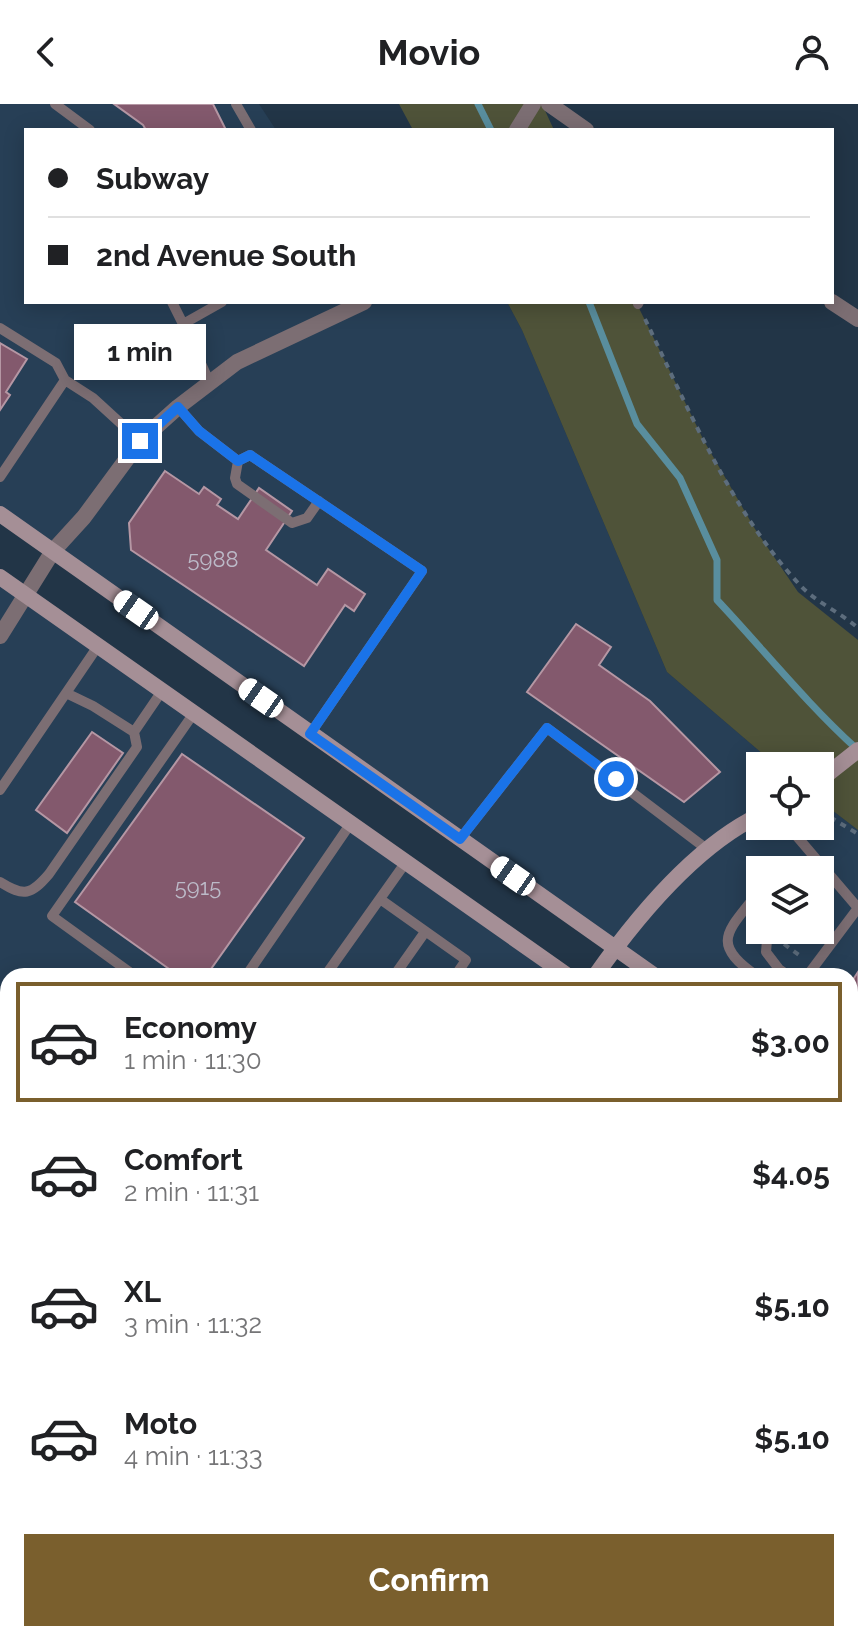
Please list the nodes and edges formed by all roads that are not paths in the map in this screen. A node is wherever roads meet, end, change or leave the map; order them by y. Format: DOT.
graph roads {
  1 [pos="55,104"];
  2 [pos="236,104"];
  3 [pos="533,104"];
  4 [pos="549,104"];
  5 [pos="520,125"];
  6 [pos="87,128"];
  7 [pos="250,128"];
  8 [pos="583,128"];
  9 [pos="834,303"];
  10 [pos="173,304"];
  11 [pos="218,304"];
  12 [pos="352,305"];
  13 [pos="858,319"];
  14 [pos="183,324"];
  15 [pos="0,328"];
  16 [pos="65,380"];
  17 [pos="209,381"];
  18 [pos="178,407"];
  19 [pos="140,441"];
  20 [pos="238,461"];
  21 [pos="0,477"];
  22 [pos="319,501"];
  23 [pos="0,514"];
  24 [pos="53,551"];
  25 [pos="0,577"];
  26 [pos="26,595"];
  27 [pos="0,636"];
  28 [pos="98,646"];
  29 [pos="162,691"];
  30 [pos="66,693"];
  31 [pos="194,713"];
  32 [pos="134,732"];
  33 [pos="310,734"];
  34 [pos="858,750"];
  35 [pos="834,769"];
  36 [pos="0,790"];
  37 [pos="746,822"];
  38 [pos="351,823"];
  39 [pos="460,839"];
  40 [pos="708,850"];
  41 [pos="406,862"];
  42 [pos="0,882"];
  43 [pos="834,884"];
  44 [pos="380,899"];
  45 [pos="746,910"];
  46 [pos="425,932"];
  47 [pos="834,940"];
  48 [pos="767,944"];
  49 [pos="831,944"];
  50 [pos="615,948"];
  51 [pos="124,968"];
  52 [pos="251,968"];
  53 [pos="331,968"];
  54 [pos="400,968"];
  55 [pos="460,968"];
  56 [pos="557,968"];
  57 [pos="601,968"];
  58 [pos="644,968"];
  59 [pos="745,968"];
  60 [pos="778,968"];
  61 [pos="813,968"];
  1 -- 6 [label="lane"];
  2 -- 7 [label="lane"];
  3 -- 5 [label="street"];
  4 -- 8 [label="street"];
  9 -- 13 [label="street"];
  10 -- 14 [label="lane"];
  11 -- 14 [label="lane"];
  12 -- 17 [label="street"];
  14 -- 17 [label="lane"];
  15 -- 16 [label="lane"];
  16 -- 19 [label="lane"];
  16 -- 21 [label="lane"];
  17 -- 18 [label="street"];
  18 -- 19 [label="street"];
  18 -- 20 [label="lane"];
  19 -- 24 [label="street"];
  20 -- 22 [label="lane"];
  20 -- 22 [label="lane"];
  22 -- 33 [label="lane"];
  23 -- 24 [label="main road"];
  24 -- 26 [label="street"];
  24 -- 33 [label="main road"];
  25 -- 26 [label="main road"];
  26 -- 27 [label="street"];
  26 -- 28 [label="main road"];
  28 -- 29 [label="main road"];
  28 -- 30 [label="lane"];
  29 -- 31 [label="main road"];
  29 -- 32 [label="lane"];
  30 -- 32 [label="lane"];
  30 -- 36 [label="lane"];
  31 -- 38 [label="main road"];
  31 -- 51 [label="lane"];
  32 -- 42 [label="lane"];
  33 -- 39 [label="main road"];
  34 -- 35 [label="main road"];
  37 -- 40 [label="main road"];
  38 -- 41 [label="main road"];
  38 -- 52 [label="lane"];
  39 -- 40 [label="lane"];
  39 -- 50 [label="main road"];
  40 -- 50 [label="main road"];
  41 -- 44 [label="lane"];
  41 -- 56 [label="main road"];
  43 -- 47 [label="lane"];
  44 -- 46 [label="lane"];
  44 -- 53 [label="lane"];
  45 -- 59 [label="lane"];
  46 -- 54 [label="lane"];
  46 -- 55 [label="lane"];
  48 -- 60 [label="lane"];
  49 -- 61 [label="lane"];
  50 -- 57 [label="main road"];
  50 -- 58 [label="main road"];
}
